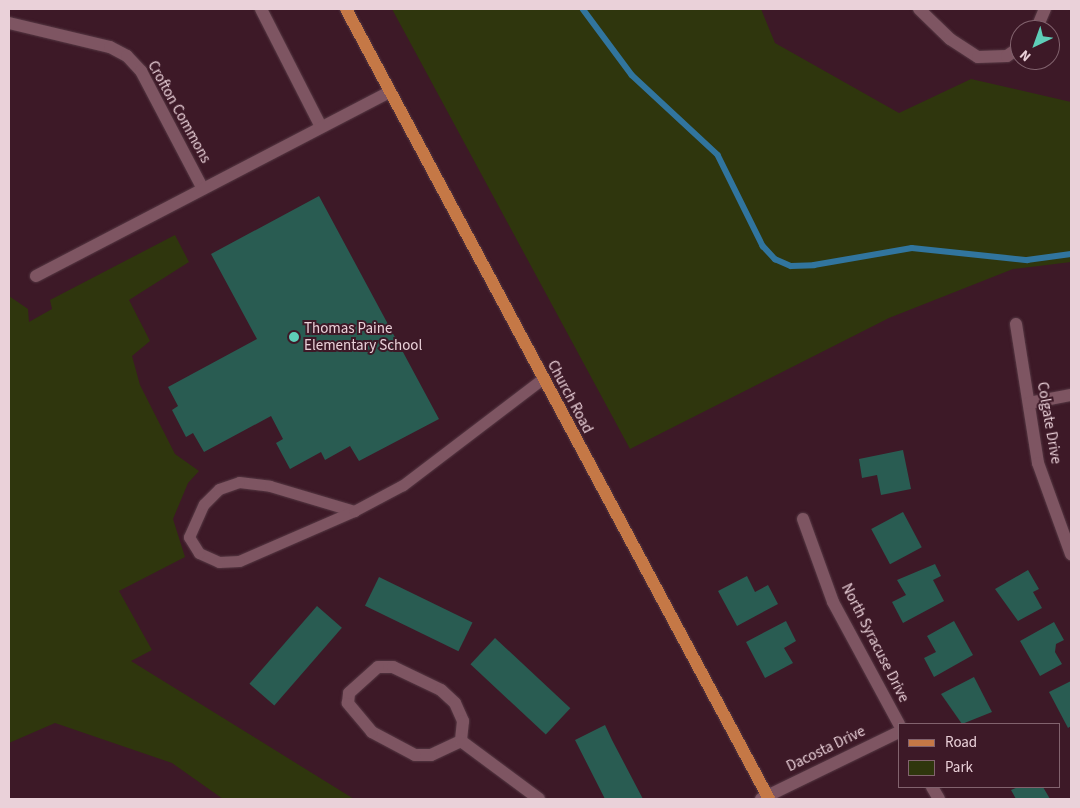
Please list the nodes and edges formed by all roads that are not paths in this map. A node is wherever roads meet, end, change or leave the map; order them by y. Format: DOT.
graph roads {
  1 [pos="261,9"];
  2 [pos="346,9"];
  3 [pos="919,9"];
  4 [pos="9,23"];
  5 [pos="1010,54"];
  6 [pos="389,92"];
  7 [pos="321,127"];
  8 [pos="203,189"];
  9 [pos="36,276"];
  10 [pos="1016,324"];
  11 [pos="542,379"];
  12 [pos="1071,395"];
  13 [pos="1029,403"];
  14 [pos="354,511"];
  15 [pos="803,519"];
  16 [pos="1071,554"];
  17 [pos="898,723"];
  18 [pos="898,732"];
  19 [pos="461,742"];
  20 [pos="933,788"];
  21 [pos="766,798"];
  22 [pos="539,799"];
  23 [pos="939,799"];
  1 -- 7 [label="street"];
  2 -- 6 [label="main road, Church Road"];
  3 -- 5 [label="street"];
  4 -- 8 [label="street, Crofton Commons"];
  6 -- 7 [label="street, Crofton Commons"];
  6 -- 11 [label="main road, Church Road"];
  7 -- 8 [label="street, Crofton Commons"];
  8 -- 9 [label="street, Crofton Commons"];
  10 -- 13 [label="street, Colgate Drive"];
  11 -- 14 [label="lane"];
  11 -- 21 [label="main road, Church Road"];
  12 -- 13 [label="street"];
  13 -- 16 [label="street, Colgate Drive"];
  14 -- 14 [label="lane"];
  15 -- 17 [label="street, North Syracuse Drive"];
  18 -- 21 [label="street, Dacosta Drive"];
  19 -- 19 [label="street"];
  19 -- 22 [label="street"];
  20 -- 23 [label="street"];
}
